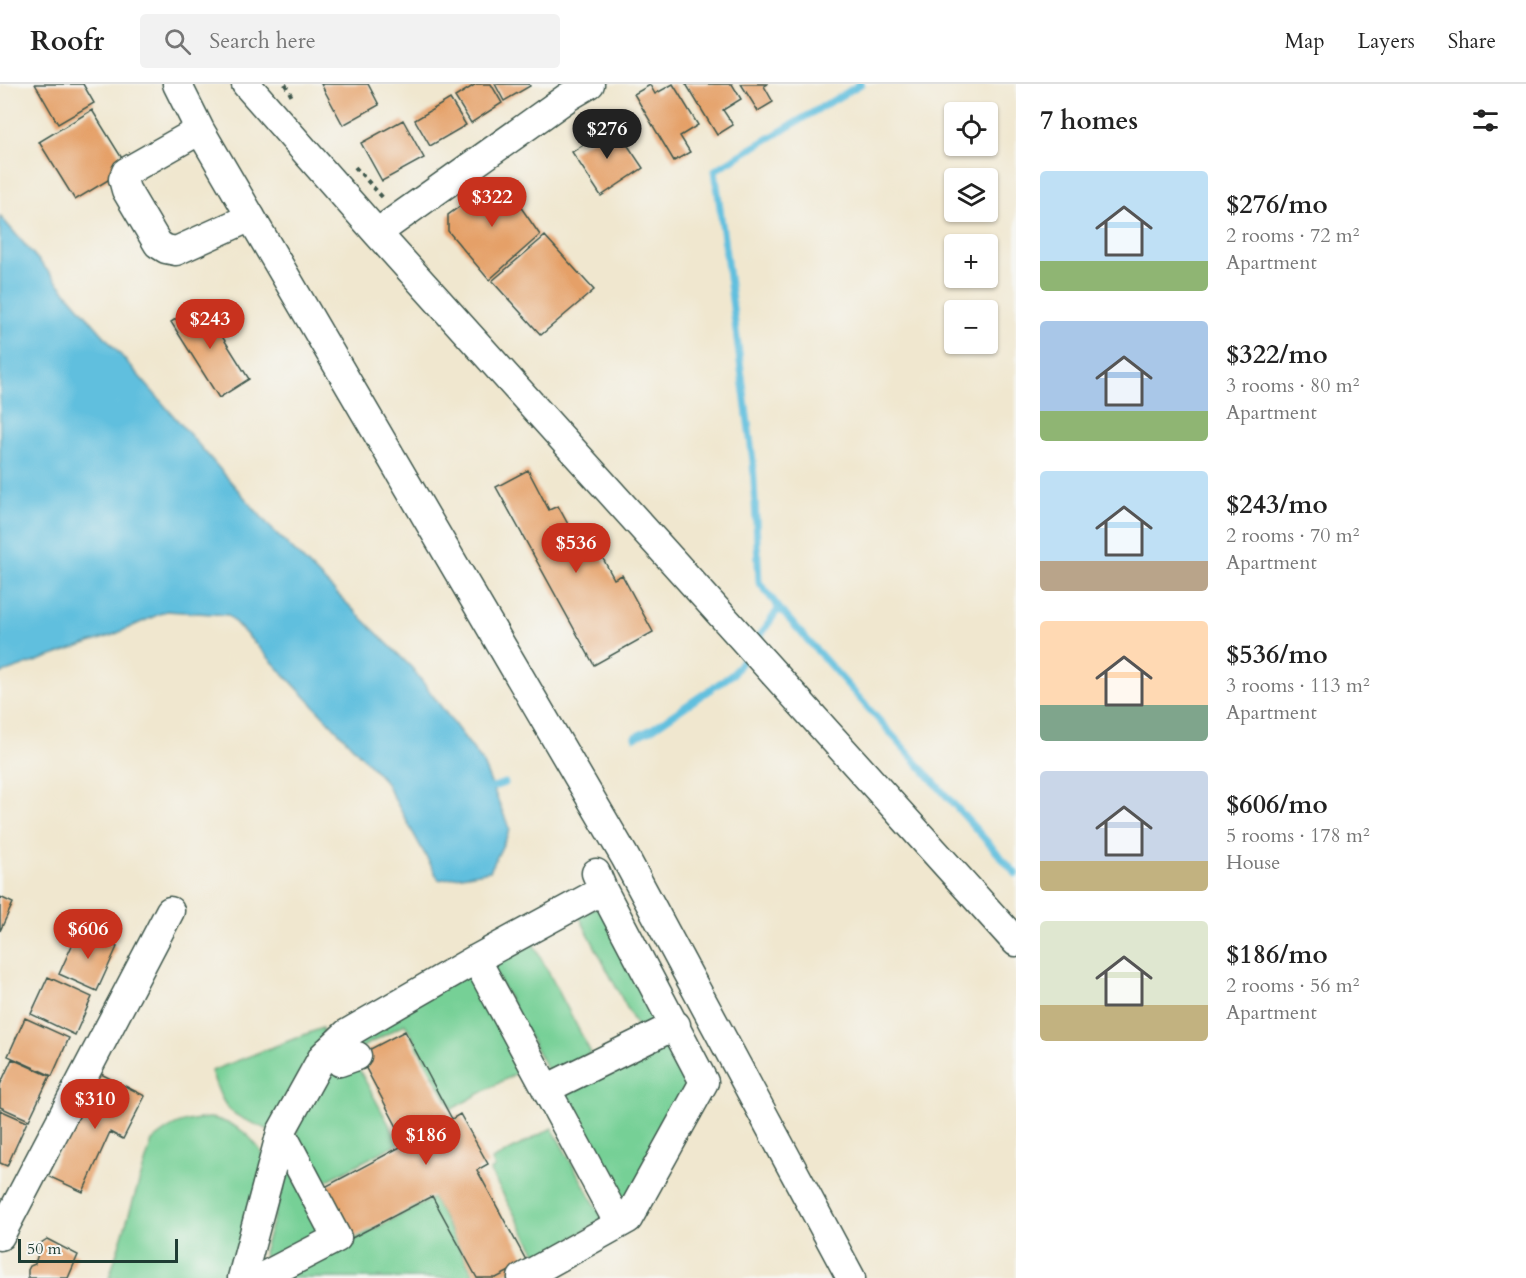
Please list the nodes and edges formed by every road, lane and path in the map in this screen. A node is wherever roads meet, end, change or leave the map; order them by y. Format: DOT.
graph roads {
  1 [pos="177,84"];
  2 [pos="246,84"];
  3 [pos="590,84"];
  4 [pos="200,130"];
  5 [pos="251,217"];
  6 [pos="377,233"];
  7 [pos="170,911"];
  8 [pos="1016,942"];
  9 [pos="476,959"];
  10 [pos="676,1025"];
  11 [pos="328,1051"];
  12 [pos="357,1056"];
  13 [pos="546,1089"];
  14 [pos="281,1132"];
  15 [pos="619,1224"];
  16 [pos="0,1236"];
  17 [pos="259,1277"];
  18 [pos="522,1278"];
  19 [pos="851,1278"];
  1 -- 4 [label="street"];
  2 -- 6 [label="street"];
  3 -- 6 [label="street"];
  4 -- 5 [label="street"];
  4 -- 5 [label="street"];
  5 -- 19 [label="street"];
  6 -- 8 [label="street"];
  7 -- 16 [label="street"];
  9 -- 10 [label="street"];
  9 -- 11 [label="street"];
  9 -- 13 [label="street"];
  10 -- 13 [label="street"];
  10 -- 15 [label="street"];
  11 -- 12 [label="street"];
  11 -- 14 [label="street"];
  13 -- 15 [label="street"];
  14 -- 17 [label="street"];
  14 -- 17 [label="street"];
  15 -- 18 [label="street"];
}
